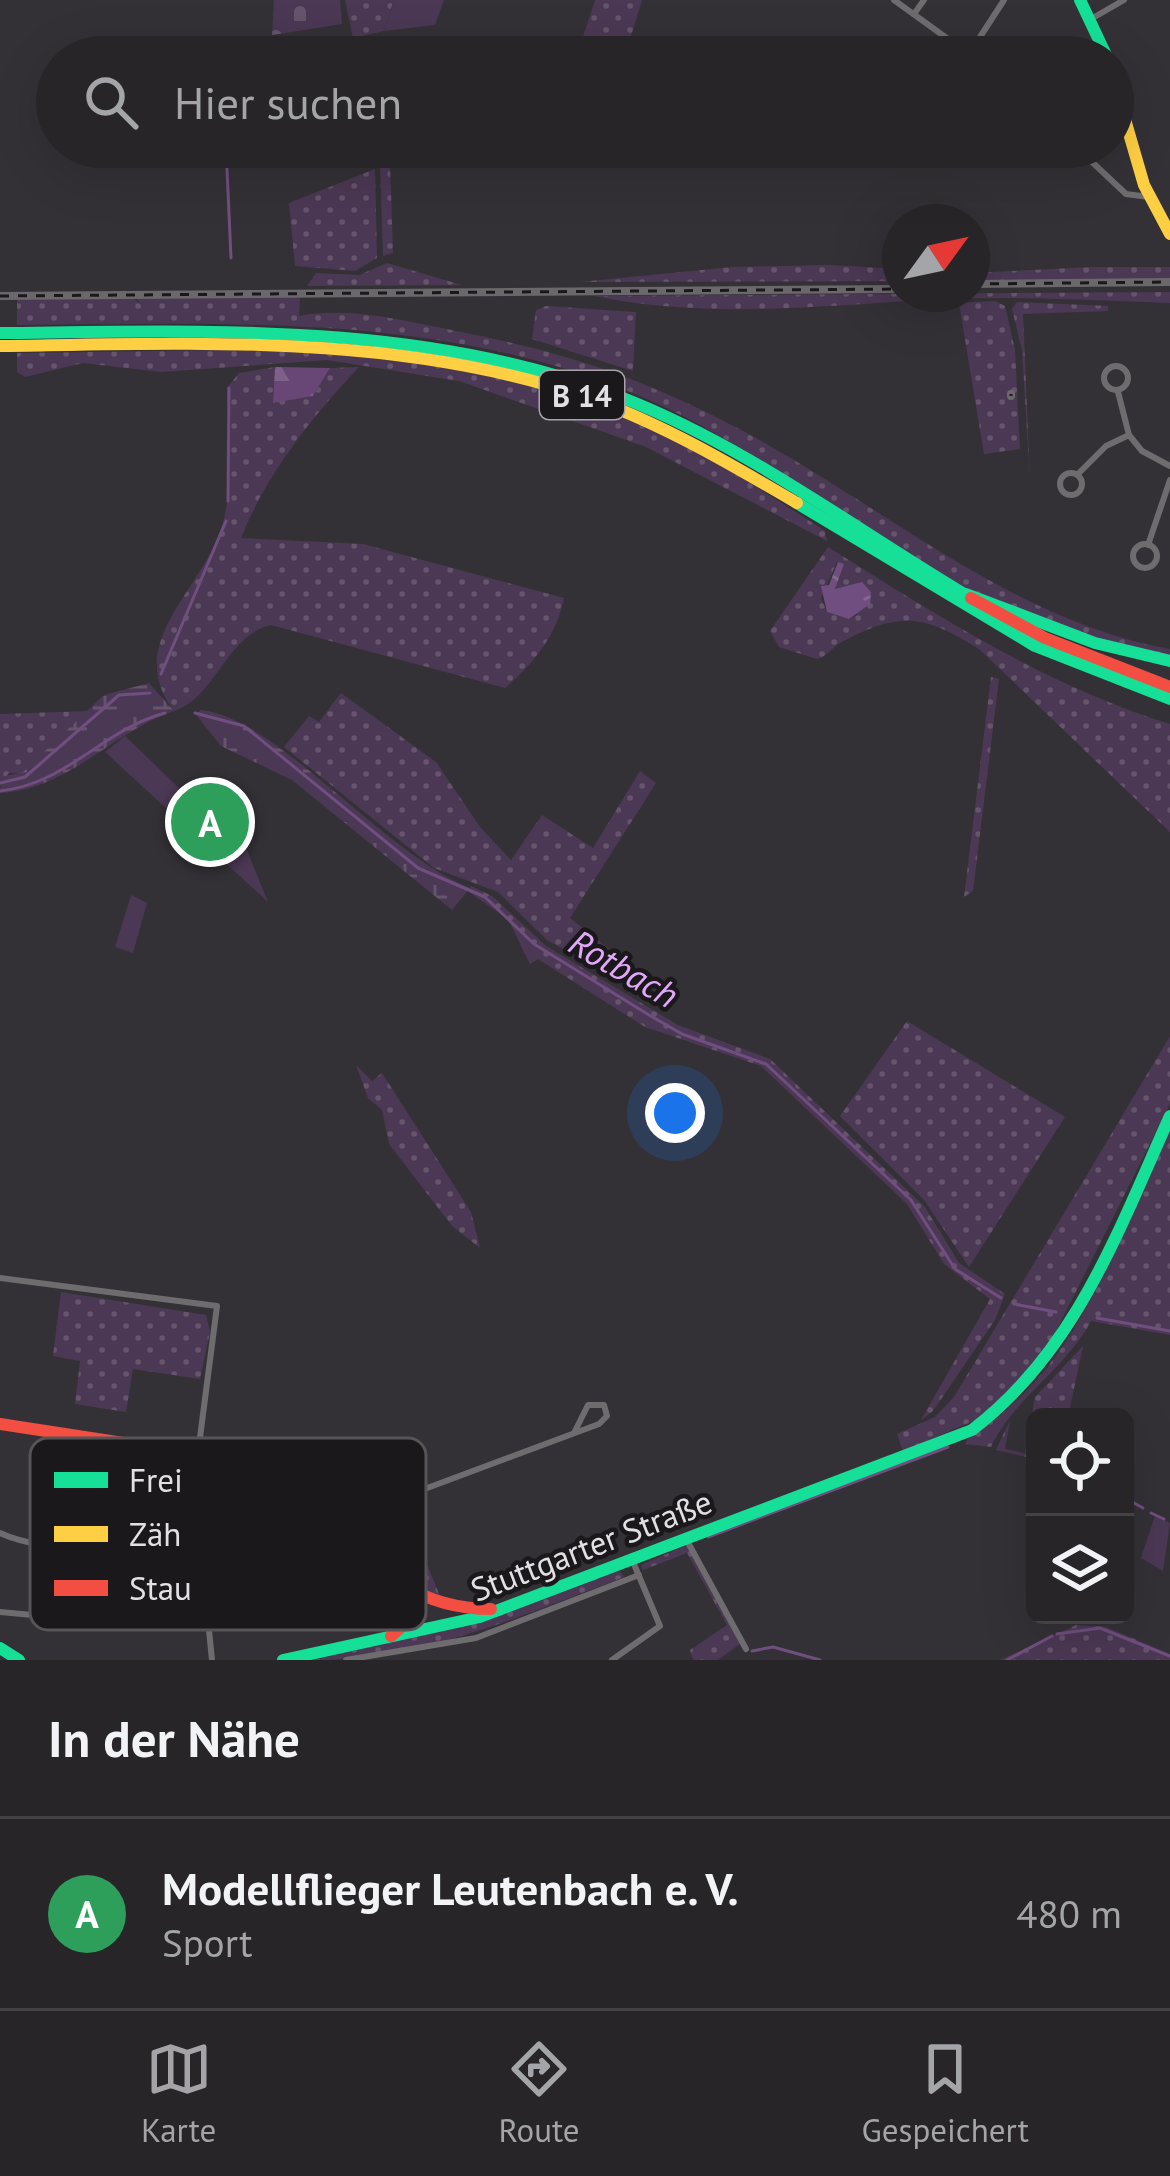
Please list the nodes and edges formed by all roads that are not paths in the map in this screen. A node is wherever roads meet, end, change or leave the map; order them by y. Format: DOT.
graph roads {
  1 [pos="894,0"];
  2 [pos="924,0"];
  3 [pos="1004,0"];
  4 [pos="1080,0"];
  5 [pos="1124,0"];
  6 [pos="914,14"];
  7 [pos="1091,19"];
  8 [pos="944,36"];
  9 [pos="983,36"];
  10 [pos="1098,36"];
  11 [pos="1134,147"];
  12 [pos="1098,168"];
  13 [pos="1149,197"];
  14 [pos="1170,234"];
  15 [pos="0,333"];
  16 [pos="0,346"];
  17 [pos="1118,390"];
  18 [pos="1129,435"];
  19 [pos="1170,466"];
  20 [pos="1077,475"];
  21 [pos="1170,480"];
  22 [pos="1148,544"];
  23 [pos="955,593"];
  24 [pos="1170,661"];
  25 [pos="1170,686"];
  26 [pos="1170,699"];
  27 [pos="1170,1116"];
  28 [pos="0,1278"];
  29 [pos="0,1424"];
  30 [pos="575,1431"];
  31 [pos="96,1438"];
  32 [pos="200,1438"];
  33 [pos="426,1488"];
  34 [pos="0,1533"];
  35 [pos="685,1537"];
  36 [pos="30,1545"];
  37 [pos="631,1557"];
  38 [pos="639,1575"];
  39 [pos="426,1600"];
  40 [pos="508,1606"];
  41 [pos="0,1612"];
  42 [pos="30,1615"];
  43 [pos="426,1628"];
  44 [pos="209,1630"];
  45 [pos="398,1630"];
  46 [pos="420,1630"];
  47 [pos="387,1639"];
  48 [pos="746,1649"];
  49 [pos="0,1650"];
  50 [pos="7,1660"];
  51 [pos="19,1660"];
  52 [pos="212,1660"];
  53 [pos="283,1660"];
  54 [pos="346,1660"];
  55 [pos="612,1660"];
  1 -- 6 [label="street"];
  2 -- 6 [label="street"];
  3 -- 9 [label="street"];
  4 -- 7 [label="main road"];
  5 -- 7 [label="street"];
  6 -- 8 [label="street"];
  7 -- 10 [label="main road"];
  11 -- 13 [label="main road"];
  12 -- 13 [label="street"];
  13 -- 14 [label="main road"];
  15 -- 23 [label="main road, B 14"];
  16 -- 26 [label="main road, B 14"];
  17 -- 18 [label="street"];
  18 -- 19 [label="street"];
  18 -- 20 [label="street"];
  21 -- 22 [label="street"];
  23 -- 24 [label="main road"];
  23 -- 25 [label="main road, B 14"];
  27 -- 35 [label="main road, Stuttgarter Straße"];
  28 -- 32 [label="street"];
  29 -- 31 [label="main road"];
  30 -- 30 [label="street"];
  30 -- 33 [label="street"];
  34 -- 36 [label="street"];
  35 -- 37 [label="main road, Stuttgarter Straße"];
  35 -- 48 [label="street"];
  37 -- 38 [label="street"];
  37 -- 40 [label="main road, Stuttgarter Straße"];
  38 -- 54 [label="street"];
  38 -- 55 [label="street"];
  39 -- 40 [label="main road"];
  40 -- 43 [label="main road, Stuttgarter Straße"];
  41 -- 42 [label="street"];
  44 -- 52 [label="street"];
  45 -- 47 [label="main road"];
  46 -- 47 [label="main road, Stuttgarter Straße"];
  47 -- 53 [label="main road, Stuttgarter Straße"];
  49 -- 50 [label="main road"];
  49 -- 51 [label="main road"];
}
